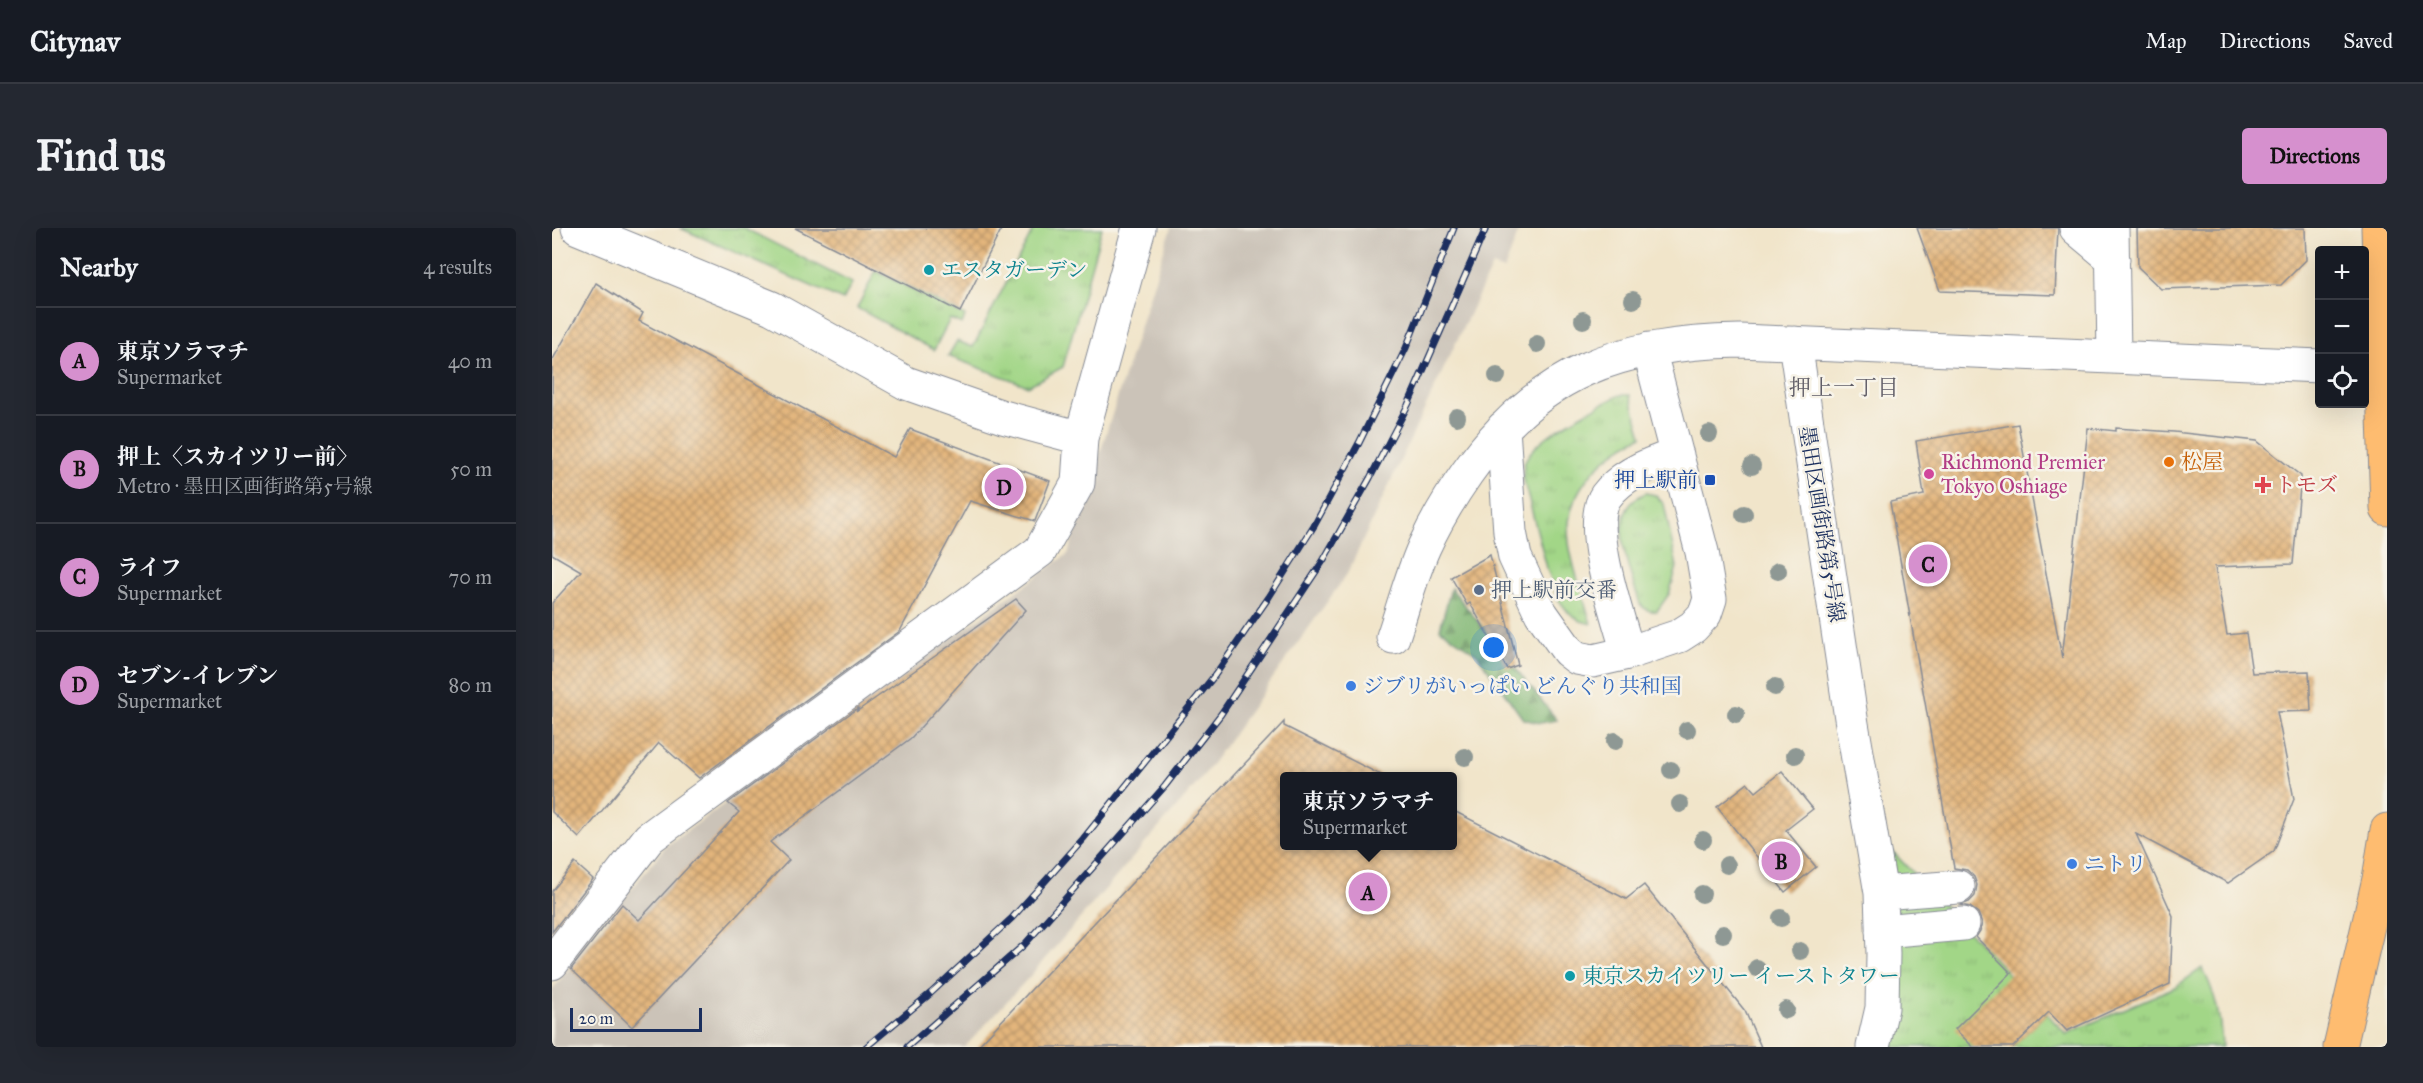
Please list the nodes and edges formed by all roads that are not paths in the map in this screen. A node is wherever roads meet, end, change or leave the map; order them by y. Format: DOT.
graph roads {
  1 [pos="578,228"];
  2 [pos="1139,228"];
  3 [pos="2076,228"];
  4 [pos="2378,228"];
  5 [pos="2113,244"];
  6 [pos="1795,343"];
  7 [pos="1649,349"];
  8 [pos="2114,357"];
  9 [pos="2315,366"];
  10 [pos="2373,368"];
  11 [pos="1503,428"];
  12 [pos="1081,438"];
  13 [pos="1677,455"];
  14 [pos="2387,509"];
  15 [pos="1393,637"];
  16 [pos="1628,653"];
  17 [pos="2387,830"];
  18 [pos="1958,887"];
  19 [pos="1881,893"];
  20 [pos="1963,924"];
  21 [pos="1882,931"];
  22 [pos="2375,940"];
  23 [pos="552,963"];
  24 [pos="1873,1047"];
  25 [pos="2340,1047"];
  1 -- 12 [label="street"];
  2 -- 12 [label="street"];
  3 -- 5 [label="street"];
  4 -- 10 [label="main road"];
  5 -- 8 [label="street"];
  6 -- 7 [label="street"];
  6 -- 8 [label="street"];
  6 -- 19 [label="street, 墨田区画街路第5号線"];
  7 -- 11 [label="street"];
  7 -- 13 [label="street"];
  8 -- 9 [label="street"];
  10 -- 14 [label="main road"];
  11 -- 15 [label="street"];
  11 -- 16 [label="street"];
  12 -- 23 [label="street"];
  13 -- 16 [label="street"];
  13 -- 16 [label="street"];
  17 -- 22 [label="main road"];
  18 -- 19 [label="street"];
  19 -- 21 [label="street, 墨田区画街路第5号線"];
  20 -- 21 [label="street"];
  21 -- 24 [label="street, 墨田区画街路第5号線"];
  22 -- 25 [label="main road"];
}
